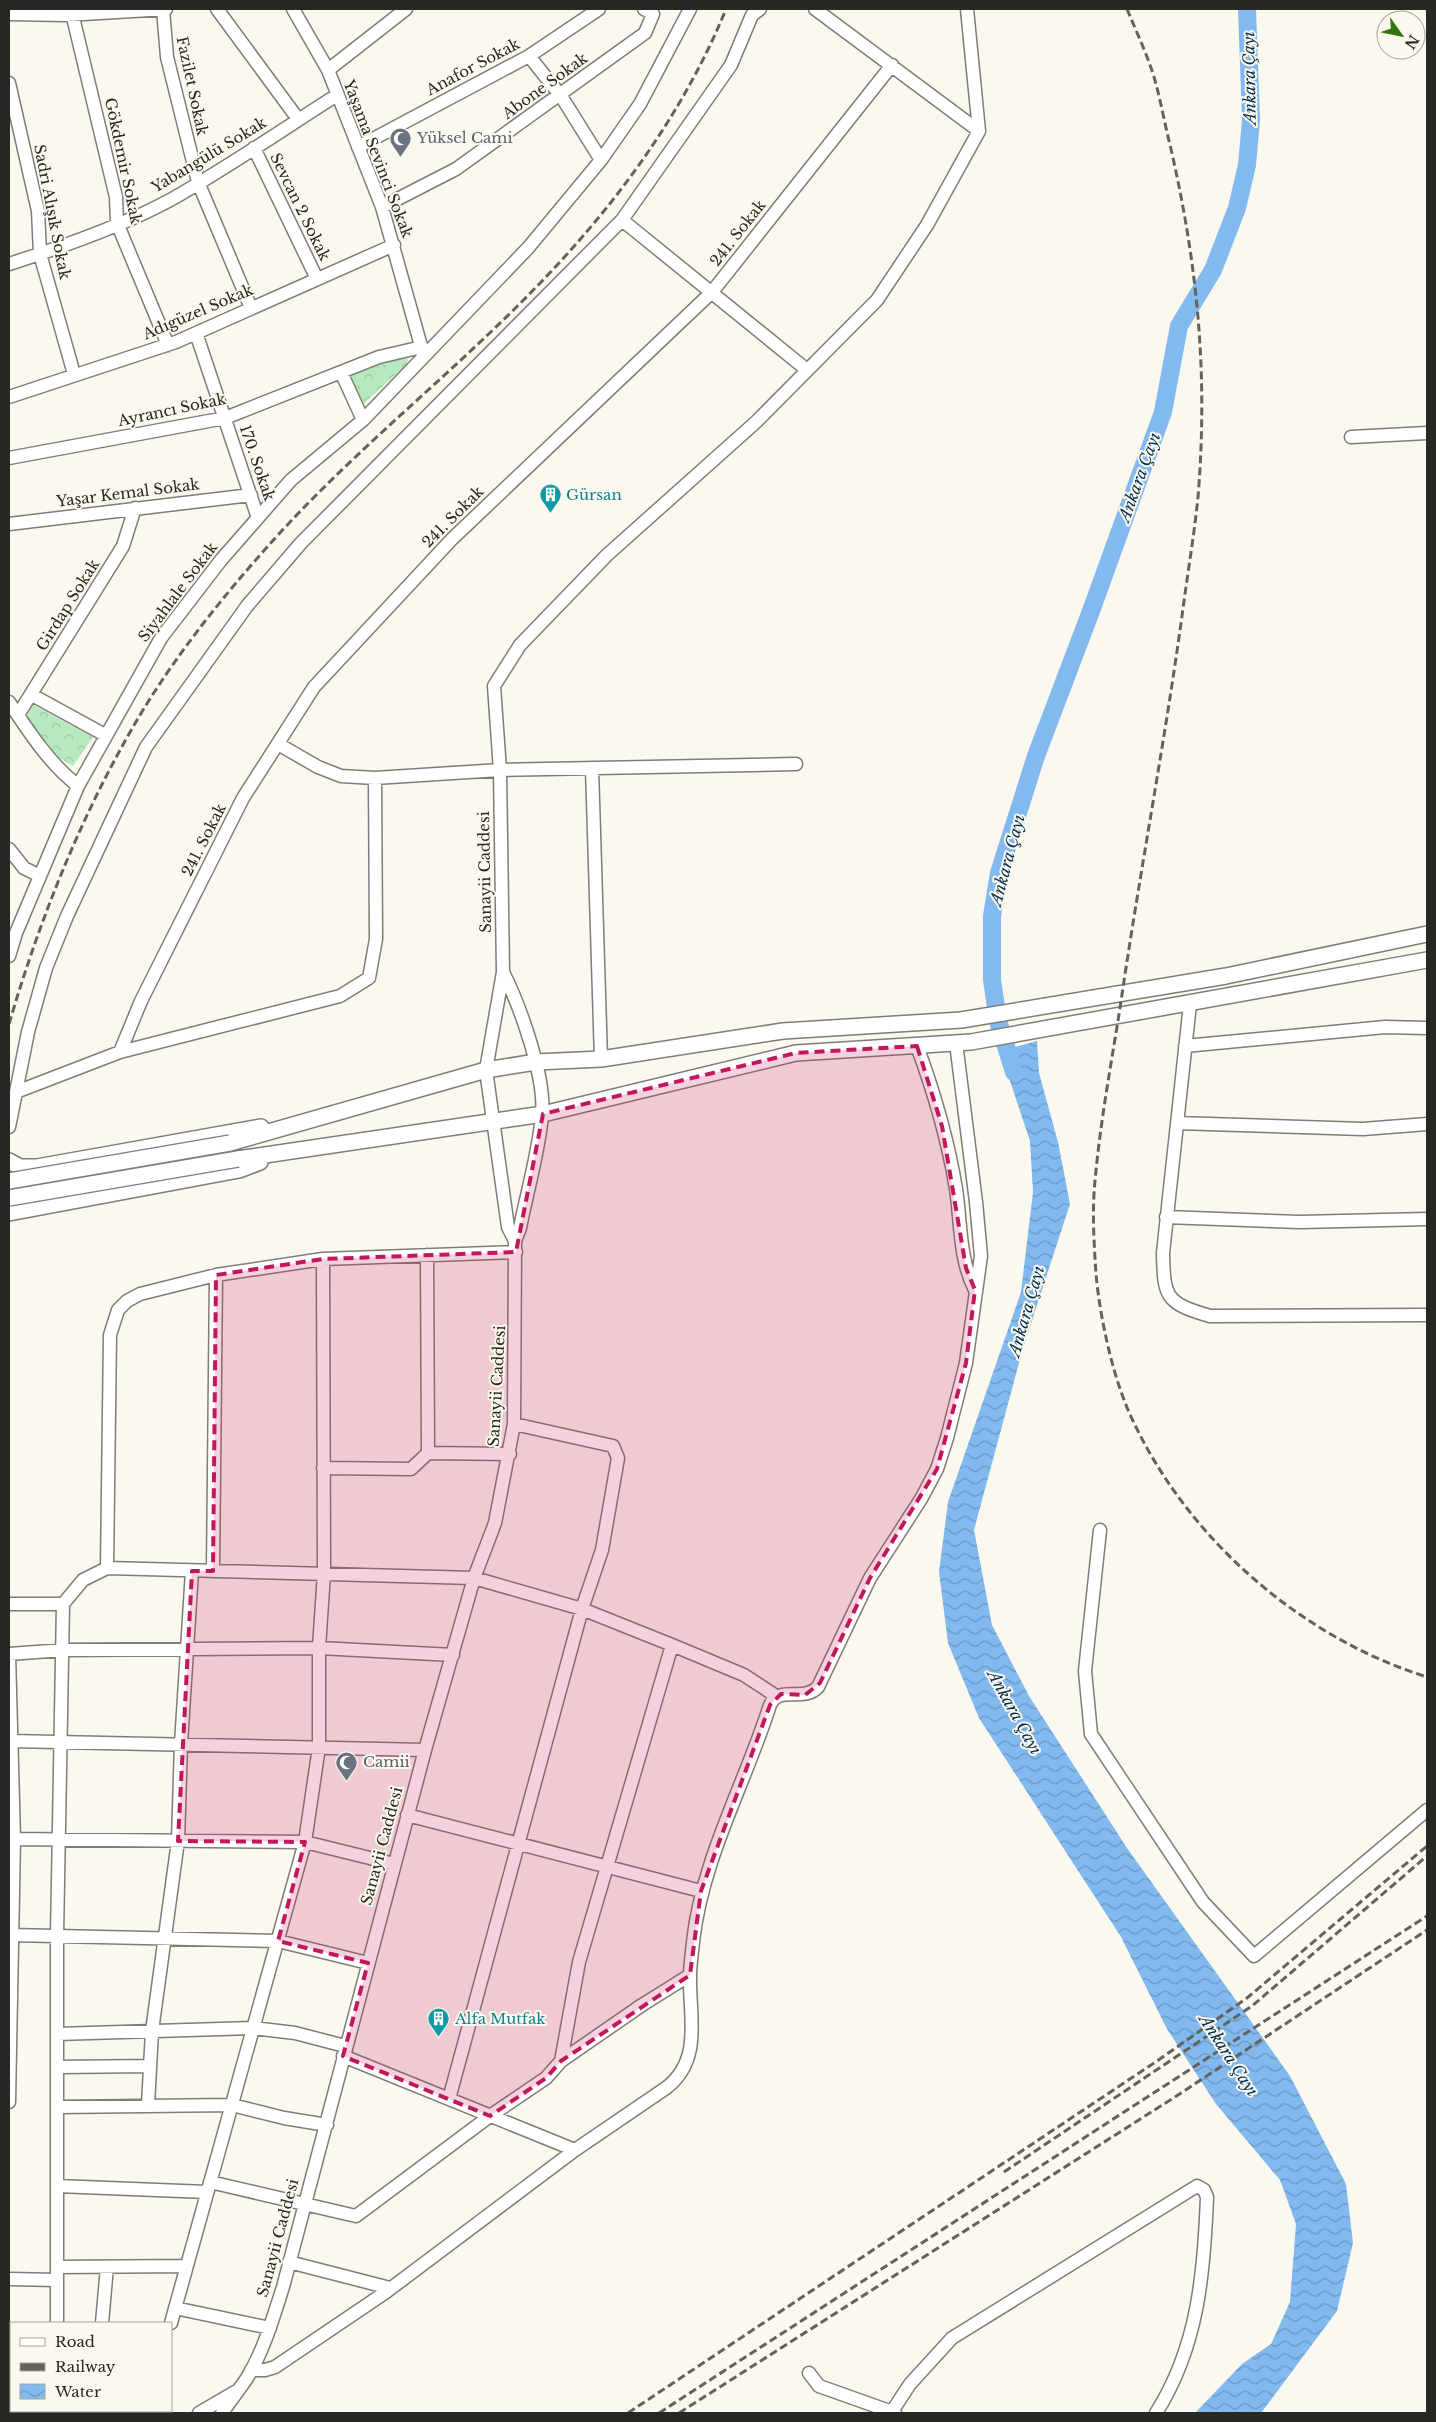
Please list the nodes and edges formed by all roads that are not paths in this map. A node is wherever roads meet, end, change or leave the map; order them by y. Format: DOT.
graph roads {
  1 [pos="164,9"];
  2 [pos="217,9"];
  3 [pos="294,9"];
  4 [pos="406,9"];
  5 [pos="599,9"];
  6 [pos="644,9"];
  7 [pos="690,9"];
  8 [pos="760,9"];
  9 [pos="815,9"];
  10 [pos="967,9"];
  11 [pos="71,11"];
  12 [pos="9,14"];
  13 [pos="529,56"];
  14 [pos="892,65"];
  15 [pos="328,70"];
  16 [pos="9,83"];
  17 [pos="337,95"];
  18 [pos="561,96"];
  19 [pos="298,119"];
  20 [pos="979,131"];
  21 [pos="358,147"];
  22 [pos="254,148"];
  23 [pos="600,160"];
  24 [pos="198,182"];
  25 [pos="382,207"];
  26 [pos="622,220"];
  27 [pos="117,223"];
  28 [pos="394,245"];
  29 [pos="40,254"];
  30 [pos="9,264"];
  31 [pos="317,279"];
  32 [pos="712,292"];
  33 [pos="251,308"];
  34 [pos="196,333"];
  35 [pos="168,344"];
  36 [pos="423,351"];
  37 [pos="808,370"];
  38 [pos="340,372"];
  39 [pos="74,374"];
  40 [pos="9,397"];
  41 [pos="225,418"];
  42 [pos="363,420"];
  43 [pos="1427,433"];
  44 [pos="1351,437"];
  45 [pos="9,458"];
  46 [pos="251,495"];
  47 [pos="135,508"];
  48 [pos="258,518"];
  49 [pos="9,524"];
  50 [pos="32,695"];
  51 [pos="9,702"];
  52 [pos="18,715"];
  53 [pos="105,735"];
  54 [pos="278,744"];
  55 [pos="796,764"];
  56 [pos="592,768"];
  57 [pos="500,770"];
  58 [pos="375,778"];
  59 [pos="78,786"];
  60 [pos="9,849"];
  61 [pos="40,876"];
  62 [pos="12,932"];
  63 [pos="1427,934"];
  64 [pos="9,956"];
  65 [pos="1427,960"];
  66 [pos="503,972"];
  67 [pos="1190,1004"];
  68 [pos="1427,1028"];
  69 [pos="956,1043"];
  70 [pos="917,1046"];
  71 [pos="1185,1046"];
  72 [pos="120,1052"];
  73 [pos="601,1059"];
  74 [pos="536,1062"];
  75 [pos="486,1070"];
  76 [pos="16,1092"];
  77 [pos="543,1114"];
  78 [pos="492,1122"];
  79 [pos="1177,1122"];
  80 [pos="1427,1124"];
  81 [pos="9,1127"];
  82 [pos="290,1127"];
  83 [pos="297,1150"];
  84 [pos="9,1161"];
  85 [pos="37,1167"];
  86 [pos="9,1181"];
  87 [pos="9,1198"];
  88 [pos="56,1204"];
  89 [pos="9,1212"];
  90 [pos="1166,1218"];
  91 [pos="1427,1219"];
  92 [pos="515,1246"];
  93 [pos="427,1255"];
  94 [pos="323,1259"];
  95 [pos="216,1275"];
  96 [pos="975,1290"];
  97 [pos="1427,1315"];
  98 [pos="514,1424"];
  99 [pos="428,1453"];
  100 [pos="510,1454"];
  101 [pos="323,1468"];
  102 [pos="1100,1530"];
  103 [pos="107,1568"];
  104 [pos="192,1571"];
  105 [pos="213,1571"];
  106 [pos="324,1573"];
  107 [pos="474,1578"];
  108 [pos="9,1604"];
  109 [pos="63,1604"];
  110 [pos="582,1610"];
  111 [pos="672,1645"];
  112 [pos="319,1648"];
  113 [pos="64,1650"];
  114 [pos="186,1651"];
  115 [pos="9,1654"];
  116 [pos="453,1655"];
  117 [pos="776,1696"];
  118 [pos="10,1741"];
  119 [pos="60,1742"];
  120 [pos="181,1744"];
  121 [pos="319,1747"];
  122 [pos="425,1750"];
  123 [pos="1427,1810"];
  124 [pos="408,1816"];
  125 [pos="14,1839"];
  126 [pos="60,1839"];
  127 [pos="178,1841"];
  128 [pos="305,1842"];
  129 [pos="520,1844"];
  130 [pos="394,1864"];
  131 [pos="608,1868"];
  132 [pos="701,1891"];
  133 [pos="11,1935"];
  134 [pos="57,1936"];
  135 [pos="166,1939"];
  136 [pos="278,1941"];
  137 [pos="368,1962"];
  138 [pos="690,1975"];
  139 [pos="254,2028"];
  140 [pos="152,2031"];
  141 [pos="57,2034"];
  142 [pos="344,2051"];
  143 [pos="561,2061"];
  144 [pos="150,2066"];
  145 [pos="57,2067"];
  146 [pos="449,2099"];
  147 [pos="9,2102"];
  148 [pos="232,2104"];
  149 [pos="57,2106"];
  150 [pos="148,2106"];
  151 [pos="490,2116"];
  152 [pos="327,2125"];
  153 [pos="575,2150"];
  154 [pos="57,2186"];
  155 [pos="209,2187"];
  156 [pos="303,2205"];
  157 [pos="289,2262"];
  158 [pos="187,2266"];
  159 [pos="107,2267"];
  160 [pos="57,2274"];
  161 [pos="9,2279"];
  162 [pos="390,2288"];
  163 [pos="175,2308"];
  164 [pos="58,2322"];
  165 [pos="102,2322"];
  166 [pos="171,2322"];
  167 [pos="270,2328"];
  168 [pos="251,2370"];
  169 [pos="808,2373"];
  170 [pos="237,2391"];
  171 [pos="199,2413"];
  172 [pos="222,2413"];
  173 [pos="893,2413"];
  174 [pos="1156,2413"];
  1 -- 11 [label="street"];
  1 -- 24 [label="street, Fazilet Sokak"];
  2 -- 19 [label="street"];
  3 -- 15 [label="street, Yaşama Sevinci Sokak"];
  4 -- 15 [label="street"];
  5 -- 13 [label="street, Anafor Sokak"];
  6 -- 18 [label="street, Abone Sokak"];
  7 -- 23 [label="street, Siyahlale Sokak"];
  8 -- 26 [label="street"];
  9 -- 14 [label="street"];
  10 -- 20 [label="street"];
  11 -- 12 [label="street"];
  11 -- 27 [label="street, Gökdemir Sokak"];
  13 -- 18 [label="street"];
  13 -- 21 [label="street, Anafor Sokak"];
  14 -- 20 [label="street"];
  14 -- 32 [label="street, 241. Sokak"];
  15 -- 17 [label="street, Yaşama Sevinci Sokak"];
  16 -- 29 [label="street, Sadri Alışık Sokak"];
  17 -- 19 [label="street, Yabangülü Sokak"];
  17 -- 21 [label="street, Yaşama Sevinci Sokak"];
  18 -- 23 [label="street"];
  18 -- 25 [label="street, Abone Sokak"];
  19 -- 22 [label="street, Yabangülü Sokak"];
  20 -- 37 [label="street, Sanayii Caddesi"];
  21 -- 25 [label="street, Yaşama Sevinci Sokak"];
  22 -- 24 [label="street, Yabangülü Sokak"];
  22 -- 31 [label="street, Sevcan 2 Sokak"];
  23 -- 36 [label="street, Siyahlale Sokak"];
  24 -- 27 [label="street, Yabangülü Sokak"];
  24 -- 33 [label="street, Fazilet Sokak"];
  25 -- 28 [label="street, Yaşama Sevinci Sokak"];
  26 -- 32 [label="street"];
  26 -- 76 [label="street"];
  27 -- 29 [label="street, Yabangülü Sokak"];
  27 -- 35 [label="street, Gökdemir Sokak"];
  28 -- 31 [label="street, Adıgüzel Sokak"];
  28 -- 36 [label="street, Yaşama Sevinci Sokak"];
  29 -- 30 [label="street, Yabangülü Sokak"];
  29 -- 39 [label="street, Sadri Alışık Sokak"];
  31 -- 33 [label="street, Adıgüzel Sokak"];
  32 -- 37 [label="street"];
  32 -- 54 [label="street, 241. Sokak"];
  33 -- 34 [label="street, Adıgüzel Sokak"];
  34 -- 35 [label="street, Adıgüzel Sokak"];
  34 -- 41 [label="street, 170. Sokak"];
  35 -- 39 [label="street, Adıgüzel Sokak"];
  36 -- 38 [label="street, Ayrancı Sokak"];
  36 -- 42 [label="street, Siyahlale Sokak"];
  37 -- 57 [label="street, Sanayii Caddesi"];
  38 -- 41 [label="street, Ayrancı Sokak"];
  38 -- 42 [label="street"];
  39 -- 40 [label="street, Adıgüzel Sokak"];
  41 -- 45 [label="street, Ayrancı Sokak"];
  41 -- 46 [label="street, 170. Sokak"];
  42 -- 48 [label="street, Siyahlale Sokak"];
  43 -- 44 [label="street"];
  46 -- 47 [label="street, Yaşar Kemal Sokak"];
  46 -- 48 [label="street, 170. Sokak"];
  47 -- 49 [label="street, Yaşar Kemal Sokak"];
  47 -- 50 [label="street, Girdap Sokak"];
  48 -- 53 [label="street, Siyahlale Sokak"];
  50 -- 52 [label="street, Girdap Sokak"];
  50 -- 53 [label="street"];
  51 -- 52 [label="street"];
  52 -- 59 [label="street"];
  53 -- 59 [label="street, Siyahlale Sokak"];
  54 -- 58 [label="street"];
  54 -- 72 [label="street, 241. Sokak"];
  55 -- 56 [label="street"];
  56 -- 57 [label="street"];
  56 -- 73 [label="street"];
  57 -- 58 [label="street"];
  57 -- 66 [label="street, Sanayii Caddesi"];
  58 -- 72 [label="street"];
  59 -- 61 [label="street, Siyahlale Sokak"];
  60 -- 61 [label="street"];
  61 -- 62 [label="street, Siyahlale Sokak"];
  62 -- 64 [label="street, Siyahlale Sokak"];
  63 -- 73 [label="main road"];
  65 -- 67 [label="main road"];
  66 -- 74 [label="street, Sanayii Caddesi"];
  66 -- 75 [label="street, Sanayii Caddesi"];
  67 -- 69 [label="main road"];
  67 -- 71 [label="street"];
  68 -- 71 [label="street"];
  69 -- 70 [label="main road"];
  69 -- 96 [label="street"];
  70 -- 77 [label="main road"];
  70 -- 96 [label="street"];
  71 -- 79 [label="street"];
  72 -- 76 [label="street"];
  73 -- 74 [label="main road"];
  74 -- 75 [label="main road"];
  74 -- 77 [label="street, Sanayii Caddesi"];
  75 -- 78 [label="street, Sanayii Caddesi"];
  75 -- 82 [label="main road"];
  76 -- 81 [label="street"];
  77 -- 78 [label="main road"];
  77 -- 92 [label="street, Sanayii Caddesi"];
  78 -- 83 [label="main road"];
  78 -- 92 [label="street, Sanayii Caddesi"];
  79 -- 80 [label="street"];
  79 -- 90 [label="street"];
  82 -- 85 [label="main road"];
  82 -- 86 [label="main road, bridge"];
  83 -- 87 [label="main road, bridge"];
  83 -- 88 [label="main road"];
  84 -- 85 [label="main road"];
  85 -- 88 [label="main road"];
  88 -- 89 [label="main road"];
  90 -- 91 [label="street"];
  90 -- 97 [label="street"];
  92 -- 93 [label="street"];
  92 -- 98 [label="street, Sanayii Caddesi"];
  93 -- 94 [label="street"];
  93 -- 99 [label="street"];
  94 -- 95 [label="street"];
  94 -- 101 [label="street"];
  95 -- 103 [label="street"];
  95 -- 105 [label="street"];
  96 -- 117 [label="street"];
  98 -- 100 [label="street, Sanayii Caddesi"];
  98 -- 110 [label="street"];
  99 -- 100 [label="street"];
  99 -- 101 [label="street"];
  100 -- 107 [label="street, Sanayii Caddesi"];
  101 -- 106 [label="street"];
  102 -- 123 [label="street"];
  103 -- 104 [label="street"];
  103 -- 109 [label="street"];
  104 -- 105 [label="street"];
  104 -- 114 [label="street"];
  105 -- 106 [label="street"];
  106 -- 107 [label="street"];
  106 -- 112 [label="street"];
  107 -- 110 [label="street"];
  107 -- 116 [label="street, Sanayii Caddesi"];
  108 -- 109 [label="street"];
  109 -- 113 [label="street"];
  110 -- 111 [label="street"];
  110 -- 129 [label="street"];
  111 -- 117 [label="street"];
  111 -- 131 [label="street"];
  112 -- 114 [label="street"];
  112 -- 116 [label="street"];
  112 -- 121 [label="street"];
  113 -- 114 [label="street"];
  113 -- 115 [label="street"];
  113 -- 119 [label="street"];
  114 -- 120 [label="street"];
  115 -- 118 [label="street"];
  116 -- 122 [label="street, Sanayii Caddesi"];
  117 -- 132 [label="street"];
  118 -- 119 [label="street"];
  118 -- 125 [label="street"];
  119 -- 120 [label="street"];
  119 -- 126 [label="street"];
  120 -- 121 [label="street"];
  120 -- 127 [label="street"];
  121 -- 122 [label="street"];
  121 -- 128 [label="street"];
  122 -- 124 [label="street, Sanayii Caddesi"];
  124 -- 129 [label="street"];
  124 -- 130 [label="street, Sanayii Caddesi"];
  125 -- 126 [label="street"];
  125 -- 133 [label="street"];
  126 -- 127 [label="street"];
  126 -- 134 [label="street"];
  127 -- 128 [label="street"];
  127 -- 135 [label="street"];
  128 -- 130 [label="street"];
  128 -- 136 [label="street"];
  129 -- 131 [label="street"];
  129 -- 146 [label="street"];
  130 -- 137 [label="street, Sanayii Caddesi"];
  131 -- 132 [label="street"];
  131 -- 143 [label="street"];
  132 -- 138 [label="street"];
  133 -- 134 [label="street"];
  133 -- 147 [label="street"];
  134 -- 135 [label="street"];
  134 -- 141 [label="street"];
  135 -- 136 [label="street"];
  135 -- 140 [label="street"];
  136 -- 137 [label="street"];
  136 -- 139 [label="street"];
  137 -- 142 [label="street, Sanayii Caddesi"];
  138 -- 143 [label="street"];
  138 -- 153 [label="street"];
  139 -- 140 [label="street"];
  139 -- 142 [label="street"];
  139 -- 148 [label="street"];
  140 -- 141 [label="street"];
  140 -- 144 [label="street"];
  141 -- 145 [label="street"];
  142 -- 146 [label="street"];
  142 -- 152 [label="street, Sanayii Caddesi"];
  143 -- 151 [label="street"];
  144 -- 145 [label="street"];
  144 -- 150 [label="street"];
  145 -- 149 [label="street"];
  146 -- 151 [label="street"];
  148 -- 150 [label="street"];
  148 -- 152 [label="street"];
  148 -- 155 [label="street"];
  149 -- 150 [label="street"];
  149 -- 154 [label="street"];
  151 -- 153 [label="street"];
  151 -- 156 [label="street"];
  152 -- 156 [label="street, Sanayii Caddesi"];
  153 -- 162 [label="street"];
  154 -- 155 [label="street"];
  154 -- 160 [label="street"];
  155 -- 156 [label="street"];
  155 -- 158 [label="street"];
  156 -- 157 [label="street, Sanayii Caddesi"];
  157 -- 162 [label="street"];
  157 -- 167 [label="street, Sanayii Caddesi"];
  158 -- 159 [label="street"];
  158 -- 163 [label="street"];
  159 -- 160 [label="street"];
  159 -- 165 [label="street"];
  160 -- 161 [label="street"];
  160 -- 164 [label="street"];
  162 -- 168 [label="street"];
  163 -- 166 [label="street"];
  163 -- 167 [label="street"];
  167 -- 168 [label="street, Sanayii Caddesi"];
  168 -- 170 [label="street, Sanayii Caddesi"];
  169 -- 173 [label="street"];
  170 -- 171 [label="street, Sanayii Caddesi"];
  170 -- 172 [label="street, Sanayii Caddesi"];
  173 -- 174 [label="street"];
}
